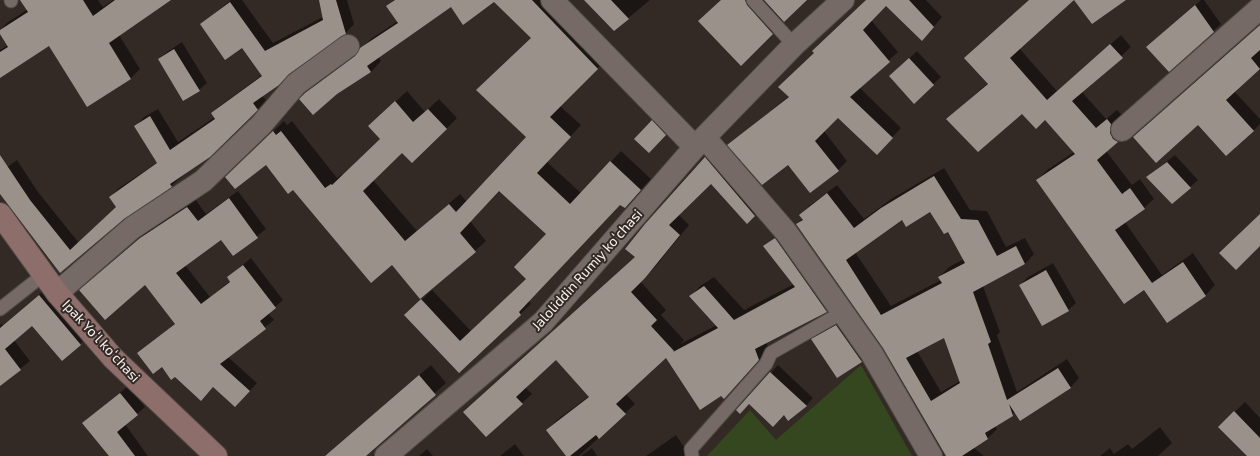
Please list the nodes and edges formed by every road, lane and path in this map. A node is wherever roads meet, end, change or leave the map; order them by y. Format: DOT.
graph roads {
  1 [pos="552,0"];
  2 [pos="753,0"];
  3 [pos="843,0"];
  4 [pos="1260,8"];
  5 [pos="794,45"];
  6 [pos="348,46"];
  7 [pos="1122,130"];
  8 [pos="700,142"];
  9 [pos="0,214"];
  10 [pos="43,275"];
  11 [pos="57,292"];
  12 [pos="0,309"];
  13 [pos="843,312"];
  14 [pos="216,456"];
  15 [pos="386,456"];
  16 [pos="692,456"];
  17 [pos="931,456"];
  1 -- 8 [label="street"];
  2 -- 5 [label="lane"];
  3 -- 5 [label="street, Jaloliddin Rumiy koʻchasi"];
  4 -- 7 [label="street"];
  5 -- 8 [label="street, Jaloliddin Rumiy koʻchasi"];
  6 -- 11 [label="street"];
  8 -- 13 [label="street"];
  8 -- 15 [label="street, Jaloliddin Rumiy koʻchasi"];
  9 -- 10 [label="street, Ipak Yoʻl koʻchasi"];
  10 -- 11 [label="street, Ipak Yoʻl koʻchasi"];
  10 -- 12 [label="lane"];
  11 -- 14 [label="street, Ipak Yoʻl koʻchasi"];
  13 -- 16 [label="lane"];
  13 -- 17 [label="street"];
}
